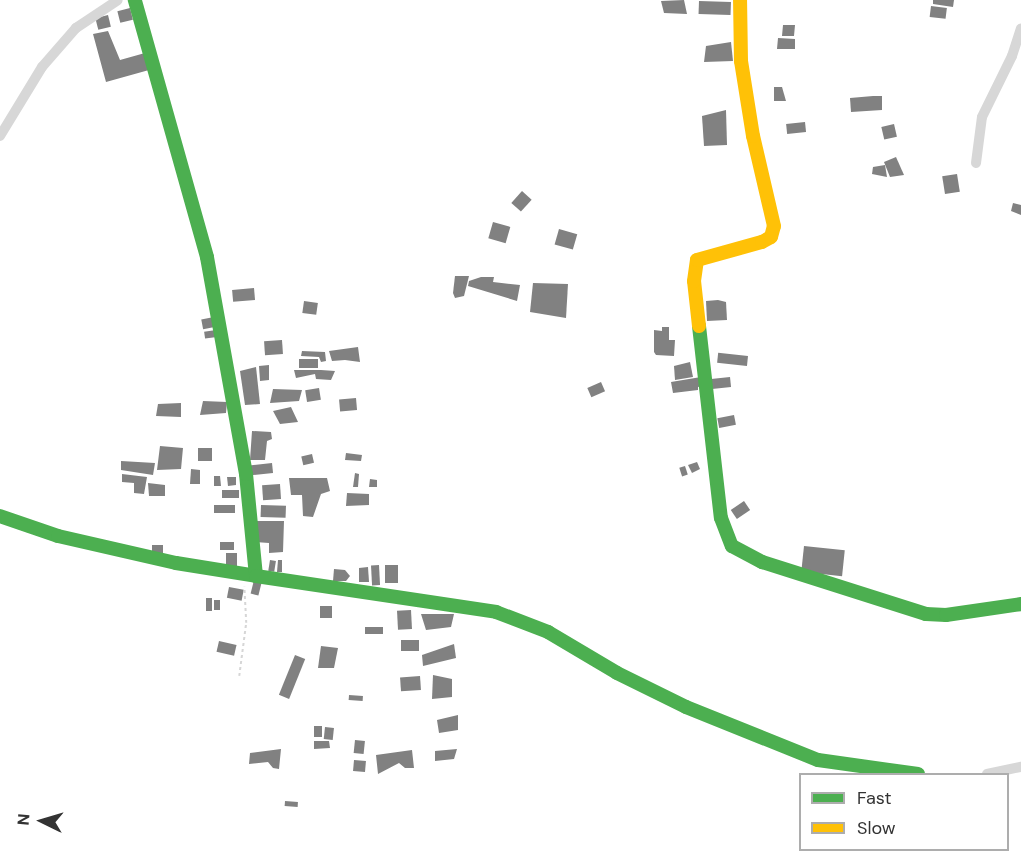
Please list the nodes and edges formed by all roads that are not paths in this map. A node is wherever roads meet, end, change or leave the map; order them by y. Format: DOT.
graph roads {
  1 [pos="118,0"];
  2 [pos="135,0"];
  3 [pos="740,0"];
  4 [pos="1021,28"];
  5 [pos="0,136"];
  6 [pos="976,163"];
  7 [pos="0,516"];
  8 [pos="250,576"];
  9 [pos="1021,604"];
  10 [pos="1021,767"];
  11 [pos="911,773"];
  12 [pos="992,773"];
  1 -- 5 [label="street"];
  2 -- 8 [label="street"];
  3 -- 9 [label="street"];
  4 -- 6 [label="street"];
  7 -- 8 [label="street"];
  8 -- 11 [label="street"];
  10 -- 12 [label="street"];
}
